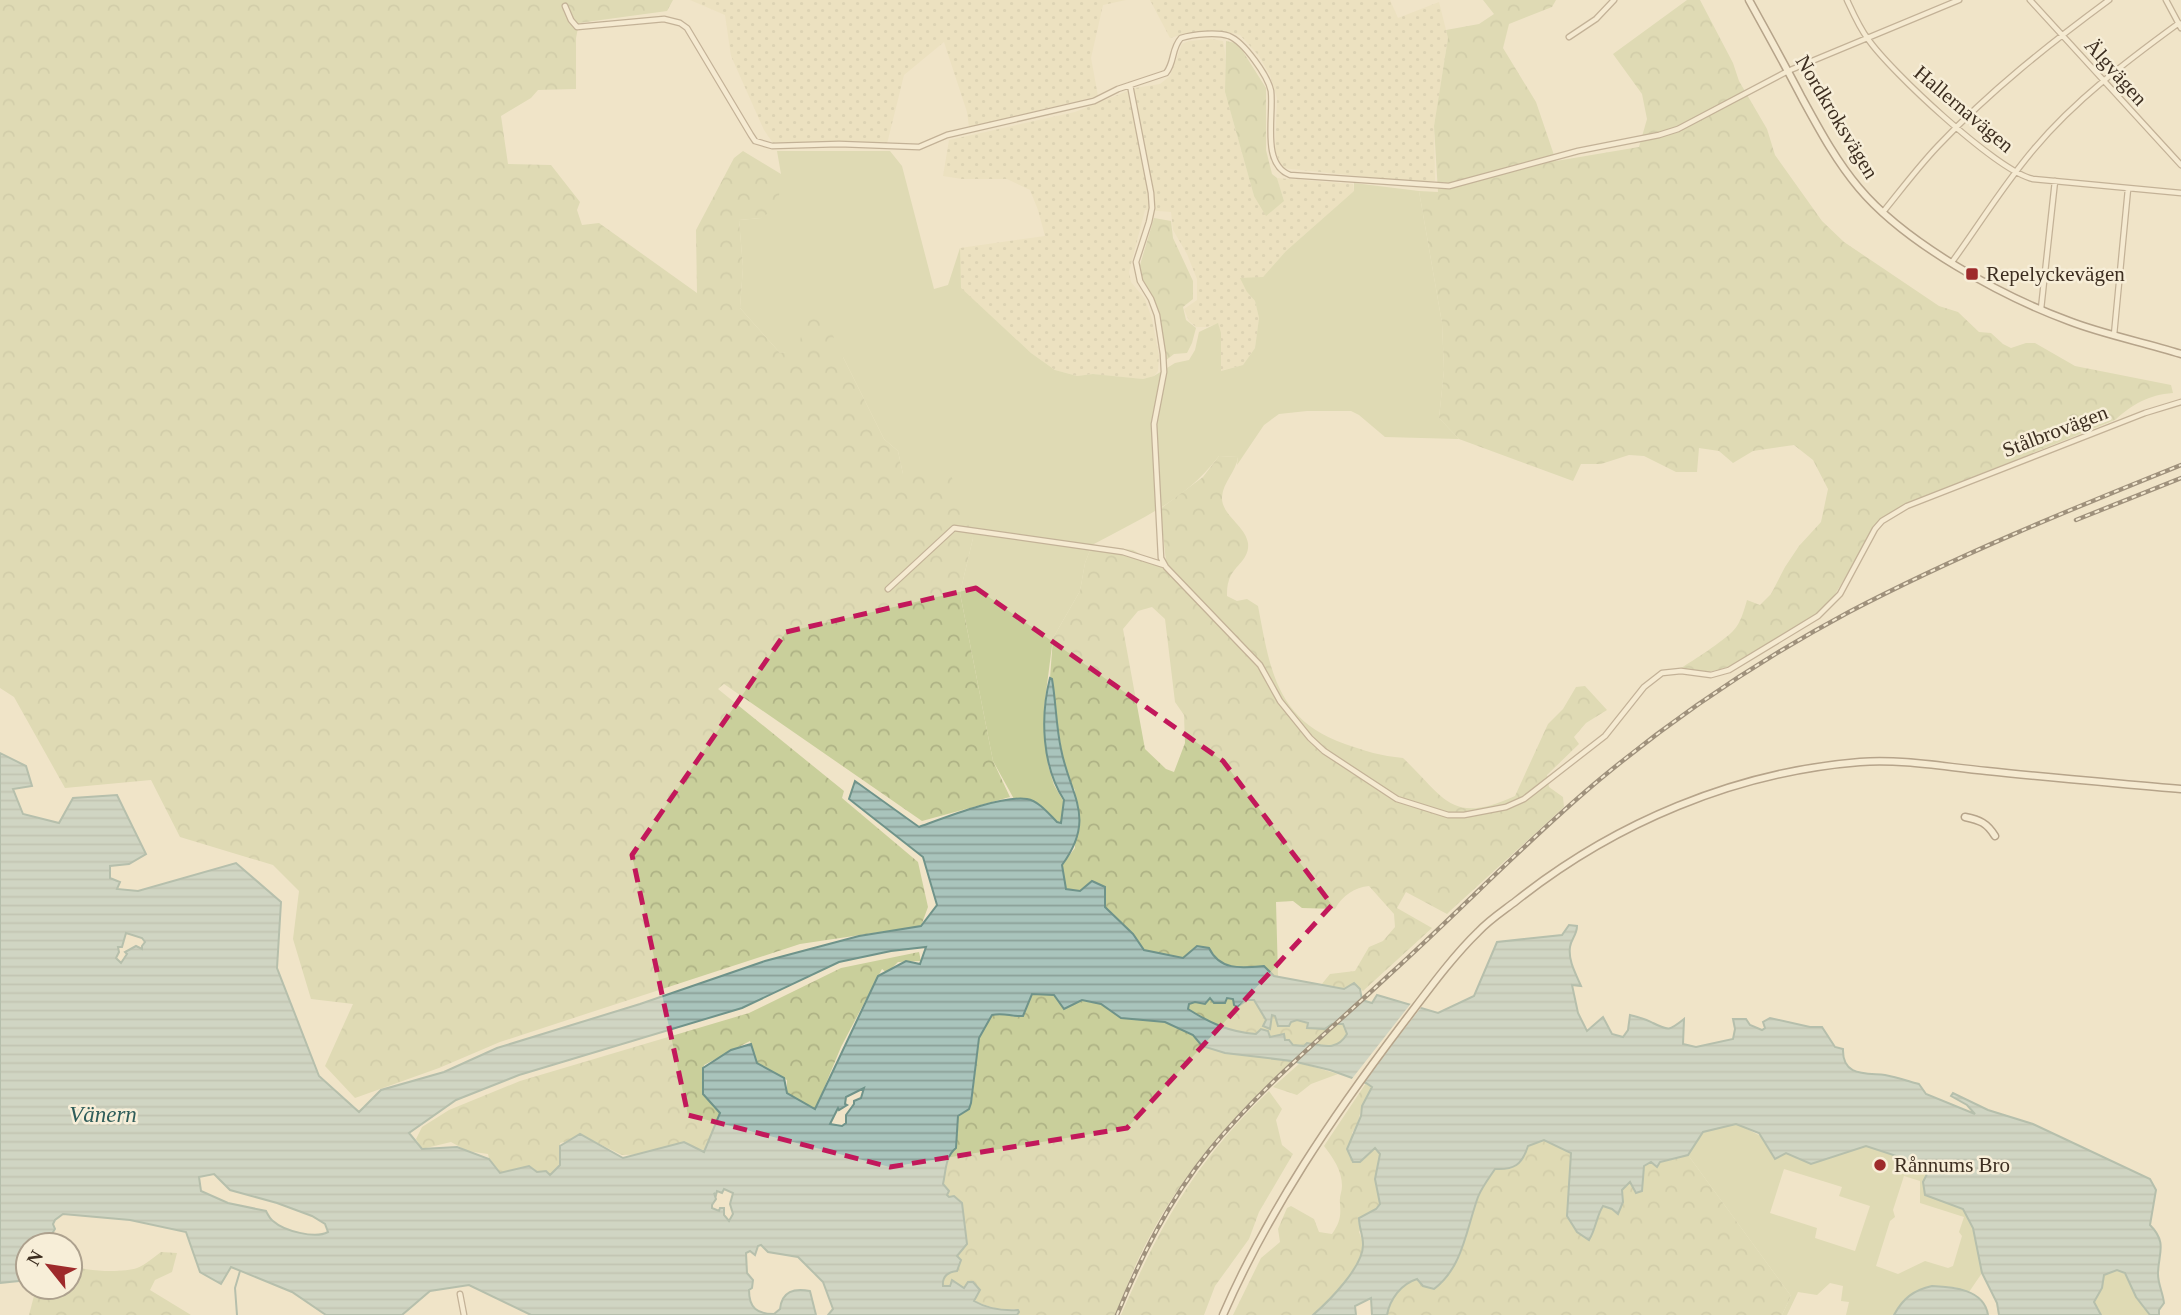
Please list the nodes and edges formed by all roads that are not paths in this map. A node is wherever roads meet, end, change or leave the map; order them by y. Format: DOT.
graph roads {
  1 [pos="1614,0"];
  2 [pos="1749,0"];
  3 [pos="1847,0"];
  4 [pos="1959,0"];
  5 [pos="2030,0"];
  6 [pos="2109,0"];
  7 [pos="2166,0"];
  8 [pos="565,6"];
  9 [pos="2180,25"];
  10 [pos="2061,35"];
  11 [pos="1569,37"];
  12 [pos="1867,38"];
  13 [pos="1788,71"];
  14 [pos="2102,82"];
  15 [pos="1130,85"];
  16 [pos="1958,127"];
  17 [pos="2181,165"];
  18 [pos="2016,172"];
  19 [pos="2055,181"];
  20 [pos="2128,189"];
  21 [pos="2181,193"];
  22 [pos="1883,212"];
  23 [pos="1952,262"];
  24 [pos="2041,309"];
  25 [pos="2114,335"];
  26 [pos="2181,354"];
  27 [pos="2181,402"];
  28 [pos="1164,565"];
  29 [pos="888,589"];
  30 [pos="2181,789"];
  31 [pos="1965,817"];
  32 [pos="1995,836"];
  33 [pos="460,1294"];
  34 [pos="464,1315"];
  35 [pos="1223,1315"];
  1 -- 11 [label="street"];
  2 -- 13 [label="street, Nordkroksvägen"];
  3 -- 12 [label="street, Hallernavägen"];
  4 -- 12 [label="street"];
  5 -- 10 [label="street, Älgvägen"];
  6 -- 10 [label="street"];
  7 -- 9 [label="street"];
  8 -- 15 [label="street"];
  9 -- 14 [label="street"];
  10 -- 14 [label="street, Älgvägen"];
  10 -- 16 [label="street"];
  12 -- 13 [label="street"];
  12 -- 16 [label="street, Hallernavägen"];
  13 -- 15 [label="street"];
  13 -- 22 [label="street, Nordkroksvägen"];
  14 -- 17 [label="street, Älgvägen"];
  14 -- 18 [label="street"];
  15 -- 28 [label="street"];
  16 -- 18 [label="street, Hallernavägen"];
  16 -- 22 [label="street"];
  18 -- 19 [label="street, Hallernavägen"];
  18 -- 23 [label="street"];
  19 -- 20 [label="street, Hallernavägen"];
  19 -- 24 [label="street"];
  20 -- 21 [label="street, Hallernavägen"];
  20 -- 25 [label="street"];
  22 -- 23 [label="street, Nordkroksvägen"];
  23 -- 24 [label="street, Nordkroksvägen"];
  24 -- 25 [label="street, Nordkroksvägen"];
  25 -- 26 [label="street, Nordkroksvägen"];
  27 -- 28 [label="street, Stålbrovägen"];
  28 -- 29 [label="street"];
  30 -- 35 [label="street"];
  31 -- 32 [label="street"];
  33 -- 34 [label="street"];
}
